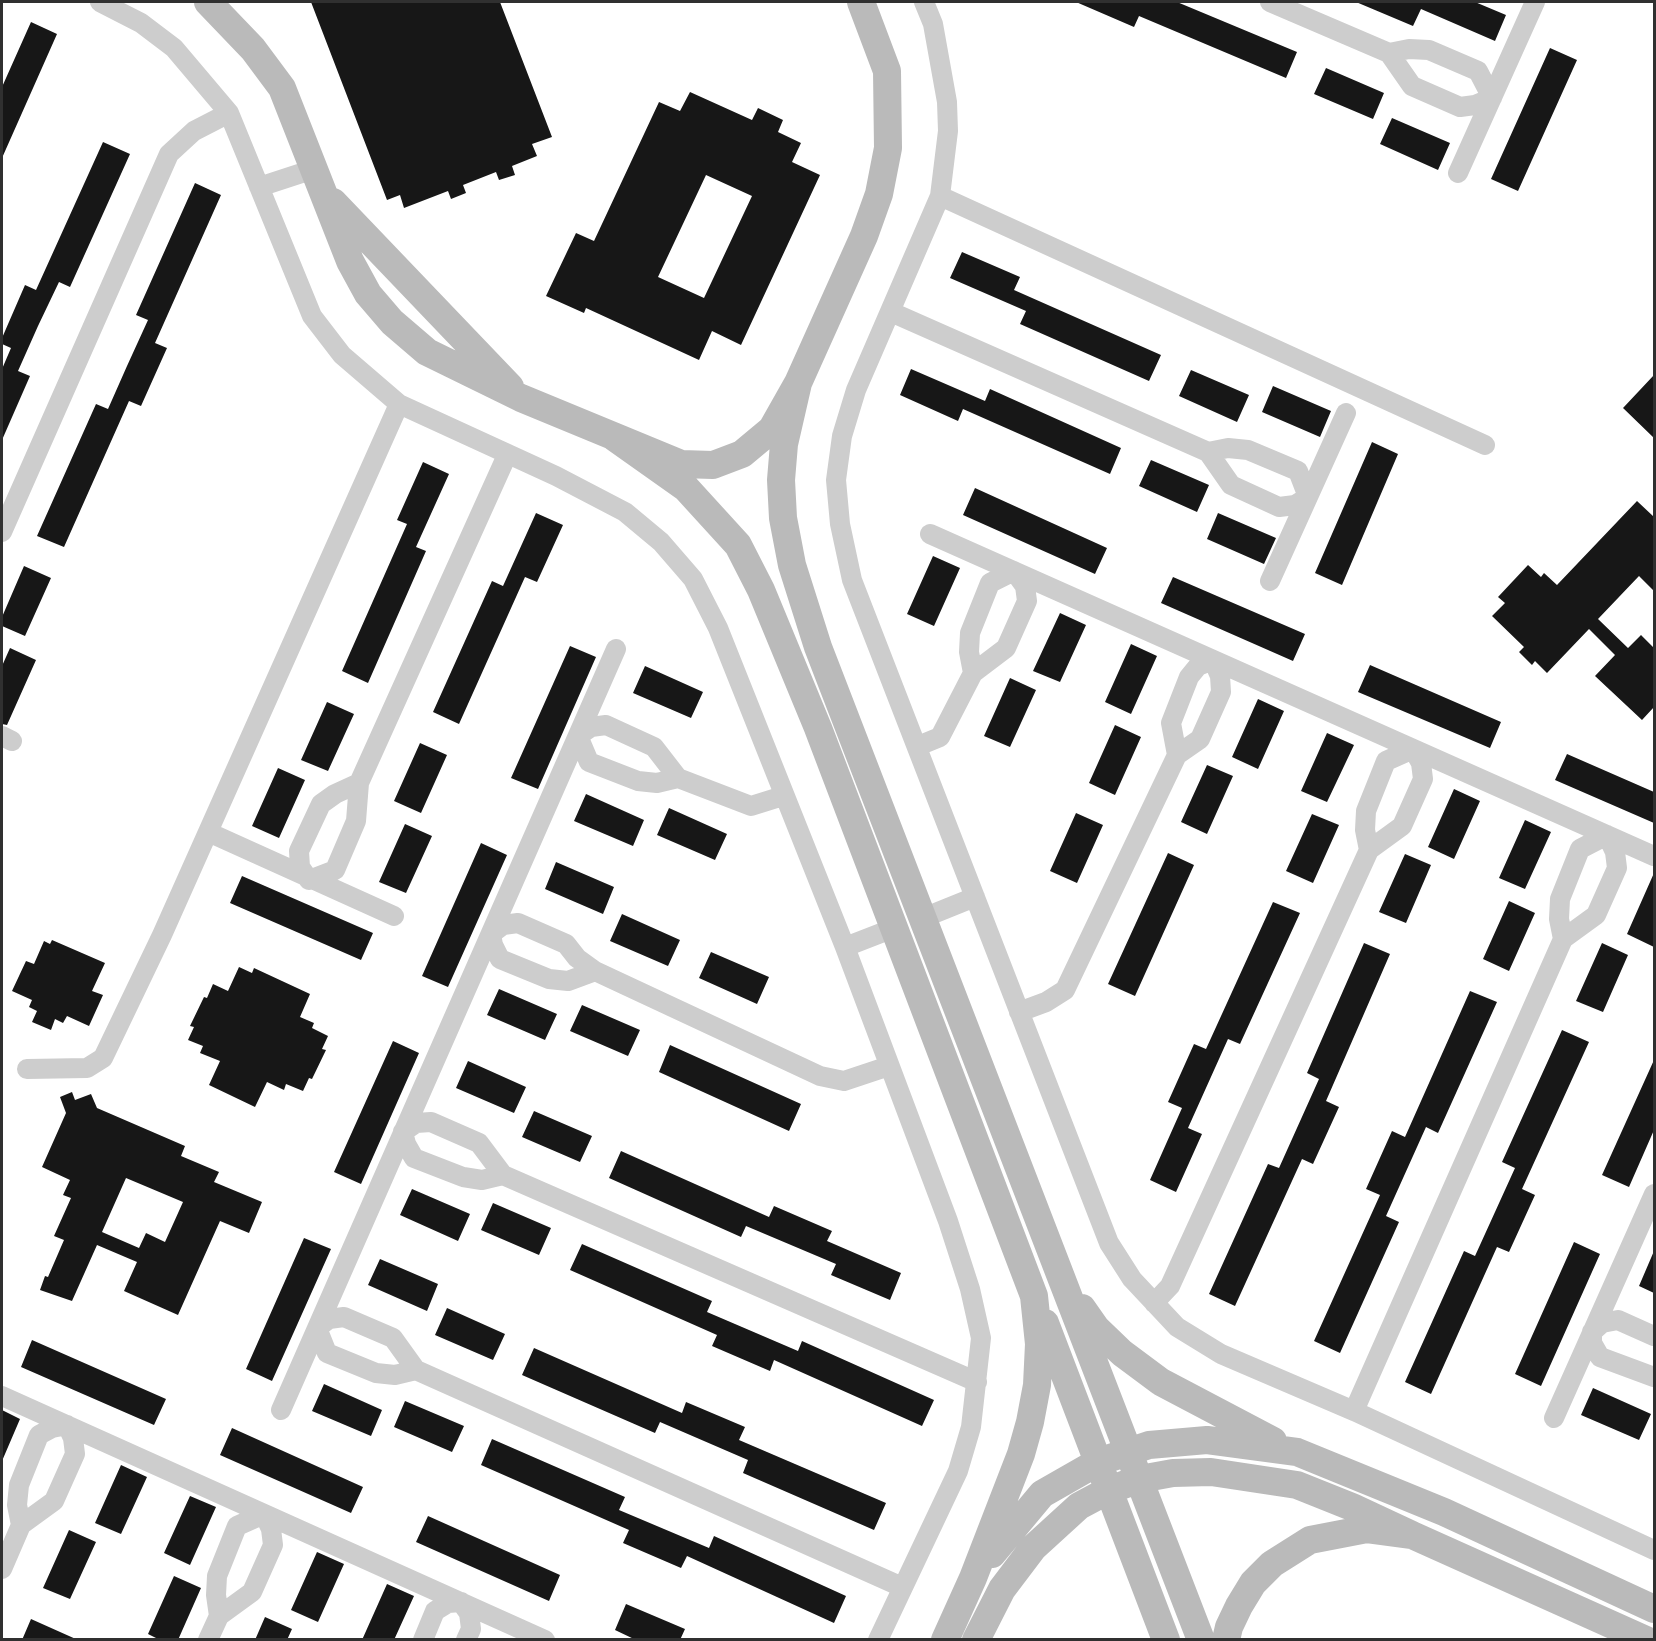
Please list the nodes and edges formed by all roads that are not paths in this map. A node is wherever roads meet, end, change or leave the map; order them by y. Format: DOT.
graph roads {
  1 [pos="100,2"];
  2 [pos="208,2"];
  3 [pos="861,2"];
  4 [pos="924,2"];
  5 [pos="1270,2"];
  6 [pos="1535,2"];
  7 [pos="1389,53"];
  8 [pos="1492,98"];
  9 [pos="229,113"];
  10 [pos="1458,173"];
  11 [pos="319,180"];
  12 [pos="259,187"];
  13 [pos="940,195"];
  14 [pos="891,312"];
  15 [pos="798,383"];
  16 [pos="521,399"];
  17 [pos="399,404"];
  18 [pos="1346,413"];
  19 [pos="614,437"];
  20 [pos="1485,445"];
  21 [pos="1208,452"];
  22 [pos="507,455"];
  23 [pos="1308,497"];
  24 [pos="2,532"];
  25 [pos="930,534"];
  26 [pos="1014,571"];
  27 [pos="1270,581"];
  28 [pos="616,649"];
  29 [pos="1214,660"];
  30 [pos="973,673"];
  31 [pos="846,717"];
  32 [pos="818,728"];
  33 [pos="578,736"];
  34 [pos="918,746"];
  35 [pos="1413,749"];
  36 [pos="1177,755"];
  37 [pos="678,778"];
  38 [pos="359,783"];
  39 [pos="783,795"];
  40 [pos="208,832"];
  41 [pos="1607,835"];
  42 [pos="1369,850"];
  43 [pos="1654,856"];
  44 [pos="309,880"];
  45 [pos="975,897"];
  46 [pos="394,916"];
  47 [pos="923,918"];
  48 [pos="894,928"];
  49 [pos="491,934"];
  50 [pos="1563,939"];
  51 [pos="845,947"];
  52 [pos="595,971"];
  53 [pos="1019,1012"];
  54 [pos="889,1066"];
  55 [pos="27,1069"];
  56 [pos="999,1114"];
  57 [pos="969,1125"];
  58 [pos="403,1132"];
  59 [pos="503,1175"];
  60 [pos="1654,1194"];
  61 [pos="1065,1286"];
  62 [pos="1034,1296"];
  63 [pos="1154,1303"];
  64 [pos="317,1328"];
  65 [pos="1592,1332"];
  66 [pos="1654,1336"];
  67 [pos="416,1370"];
  68 [pos="1654,1377"];
  69 [pos="977,1382"];
  70 [pos="2,1396"];
  71 [pos="281,1410"];
  72 [pos="1354,1411"];
  73 [pos="1554,1418"];
  74 [pos="67,1425"];
  75 [pos="1129,1450"];
  76 [pos="1297,1452"];
  77 [pos="1098,1462"];
  78 [pos="1140,1479"];
  79 [pos="1109,1490"];
  80 [pos="264,1514"];
  81 [pos="21,1525"];
  82 [pos="1412,1535"];
  83 [pos="1654,1550"];
  84 [pos="2,1569"];
  85 [pos="973,1578"];
  86 [pos="902,1587"];
  87 [pos="461,1602"];
  88 [pos="1654,1609"];
  89 [pos="219,1616"];
  90 [pos="208,1640"];
  91 [pos="423,1640"];
  92 [pos="466,1640"];
  93 [pos="545,1640"];
  94 [pos="878,1640"];
  95 [pos="945,1640"];
  96 [pos="976,1640"];
  97 [pos="1166,1640"];
  98 [pos="1201,1640"];
  99 [pos="1226,1640"];
  100 [pos="1646,1640"];
  1 -- 9 [label="street"];
  2 -- 11 [label="main road"];
  3 -- 15 [label="main road"];
  4 -- 13 [label="street"];
  5 -- 7 [label="street"];
  6 -- 8 [label="street"];
  7 -- 8 [label="street"];
  7 -- 8 [label="street"];
  8 -- 10 [label="street"];
  9 -- 12 [label="street"];
  9 -- 24 [label="street"];
  11 -- 12 [label="street"];
  11 -- 16 [label="main road"];
  11 -- 16 [label="main road"];
  12 -- 17 [label="street"];
  13 -- 14 [label="street"];
  13 -- 20 [label="street"];
  14 -- 21 [label="street"];
  14 -- 34 [label="street"];
  15 -- 19 [label="main road"];
  15 -- 31 [label="main road"];
  16 -- 19 [label="main road"];
  17 -- 22 [label="street"];
  17 -- 40 [label="street"];
  18 -- 23 [label="street"];
  19 -- 32 [label="main road"];
  21 -- 23 [label="street"];
  21 -- 23 [label="street"];
  22 -- 38 [label="street"];
  22 -- 39 [label="street"];
  23 -- 27 [label="street"];
  25 -- 26 [label="street"];
  26 -- 29 [label="street"];
  26 -- 30 [label="street"];
  26 -- 30 [label="street"];
  28 -- 33 [label="street"];
  29 -- 35 [label="street"];
  29 -- 36 [label="street"];
  29 -- 36 [label="street"];
  30 -- 34 [label="street"];
  31 -- 32 [label="main road"];
  31 -- 47 [label="main road"];
  32 -- 48 [label="main road"];
  33 -- 37 [label="street"];
  33 -- 37 [label="street"];
  33 -- 49 [label="street"];
  34 -- 45 [label="street"];
  35 -- 41 [label="street"];
  35 -- 42 [label="street"];
  35 -- 42 [label="street"];
  36 -- 53 [label="street"];
  37 -- 39 [label="street"];
  38 -- 44 [label="street"];
  38 -- 44 [label="street"];
  39 -- 51 [label="street"];
  40 -- 44 [label="street"];
  40 -- 55 [label="street"];
  41 -- 43 [label="street"];
  41 -- 50 [label="street"];
  41 -- 50 [label="street"];
  42 -- 63 [label="street"];
  44 -- 46 [label="street"];
  45 -- 47 [label="street"];
  45 -- 53 [label="street"];
  47 -- 56 [label="main road"];
  48 -- 51 [label="street"];
  48 -- 57 [label="main road"];
  49 -- 52 [label="street"];
  49 -- 52 [label="street"];
  49 -- 58 [label="street"];
  50 -- 72 [label="street"];
  51 -- 54 [label="street"];
  52 -- 54 [label="street"];
  53 -- 63 [label="street"];
  54 -- 69 [label="street"];
  56 -- 57 [label="main road"];
  56 -- 61 [label="main road"];
  57 -- 62 [label="main road"];
  58 -- 59 [label="street"];
  58 -- 59 [label="street"];
  58 -- 64 [label="street"];
  59 -- 69 [label="street"];
  60 -- 65 [label="street"];
  61 -- 75 [label="main road"];
  61 -- 76 [label="main road"];
  62 -- 77 [label="main road"];
  62 -- 85 [label="main road"];
  63 -- 72 [label="street"];
  64 -- 67 [label="street"];
  64 -- 67 [label="street"];
  64 -- 71 [label="street"];
  65 -- 66 [label="street"];
  65 -- 68 [label="street"];
  65 -- 73 [label="street"];
  67 -- 86 [label="street"];
  69 -- 86 [label="street"];
  70 -- 74 [label="street"];
  72 -- 83 [label="street"];
  74 -- 80 [label="street"];
  74 -- 81 [label="street"];
  74 -- 81 [label="street"];
  75 -- 76 [label="main road"];
  75 -- 77 [label="main road"];
  75 -- 78 [label="main road"];
  76 -- 88 [label="main road"];
  77 -- 79 [label="main road"];
  77 -- 85 [label="main road"];
  78 -- 79 [label="main road"];
  78 -- 82 [label="main road"];
  78 -- 98 [label="main road"];
  79 -- 96 [label="main road"];
  79 -- 97 [label="main road"];
  80 -- 87 [label="street"];
  80 -- 89 [label="street"];
  80 -- 89 [label="street"];
  81 -- 84 [label="street"];
  82 -- 99 [label="main road"];
  82 -- 100 [label="main road"];
  85 -- 95 [label="main road"];
  86 -- 94 [label="street"];
  87 -- 91 [label="street"];
  87 -- 92 [label="street"];
  87 -- 93 [label="street"];
  89 -- 90 [label="street"];
}
